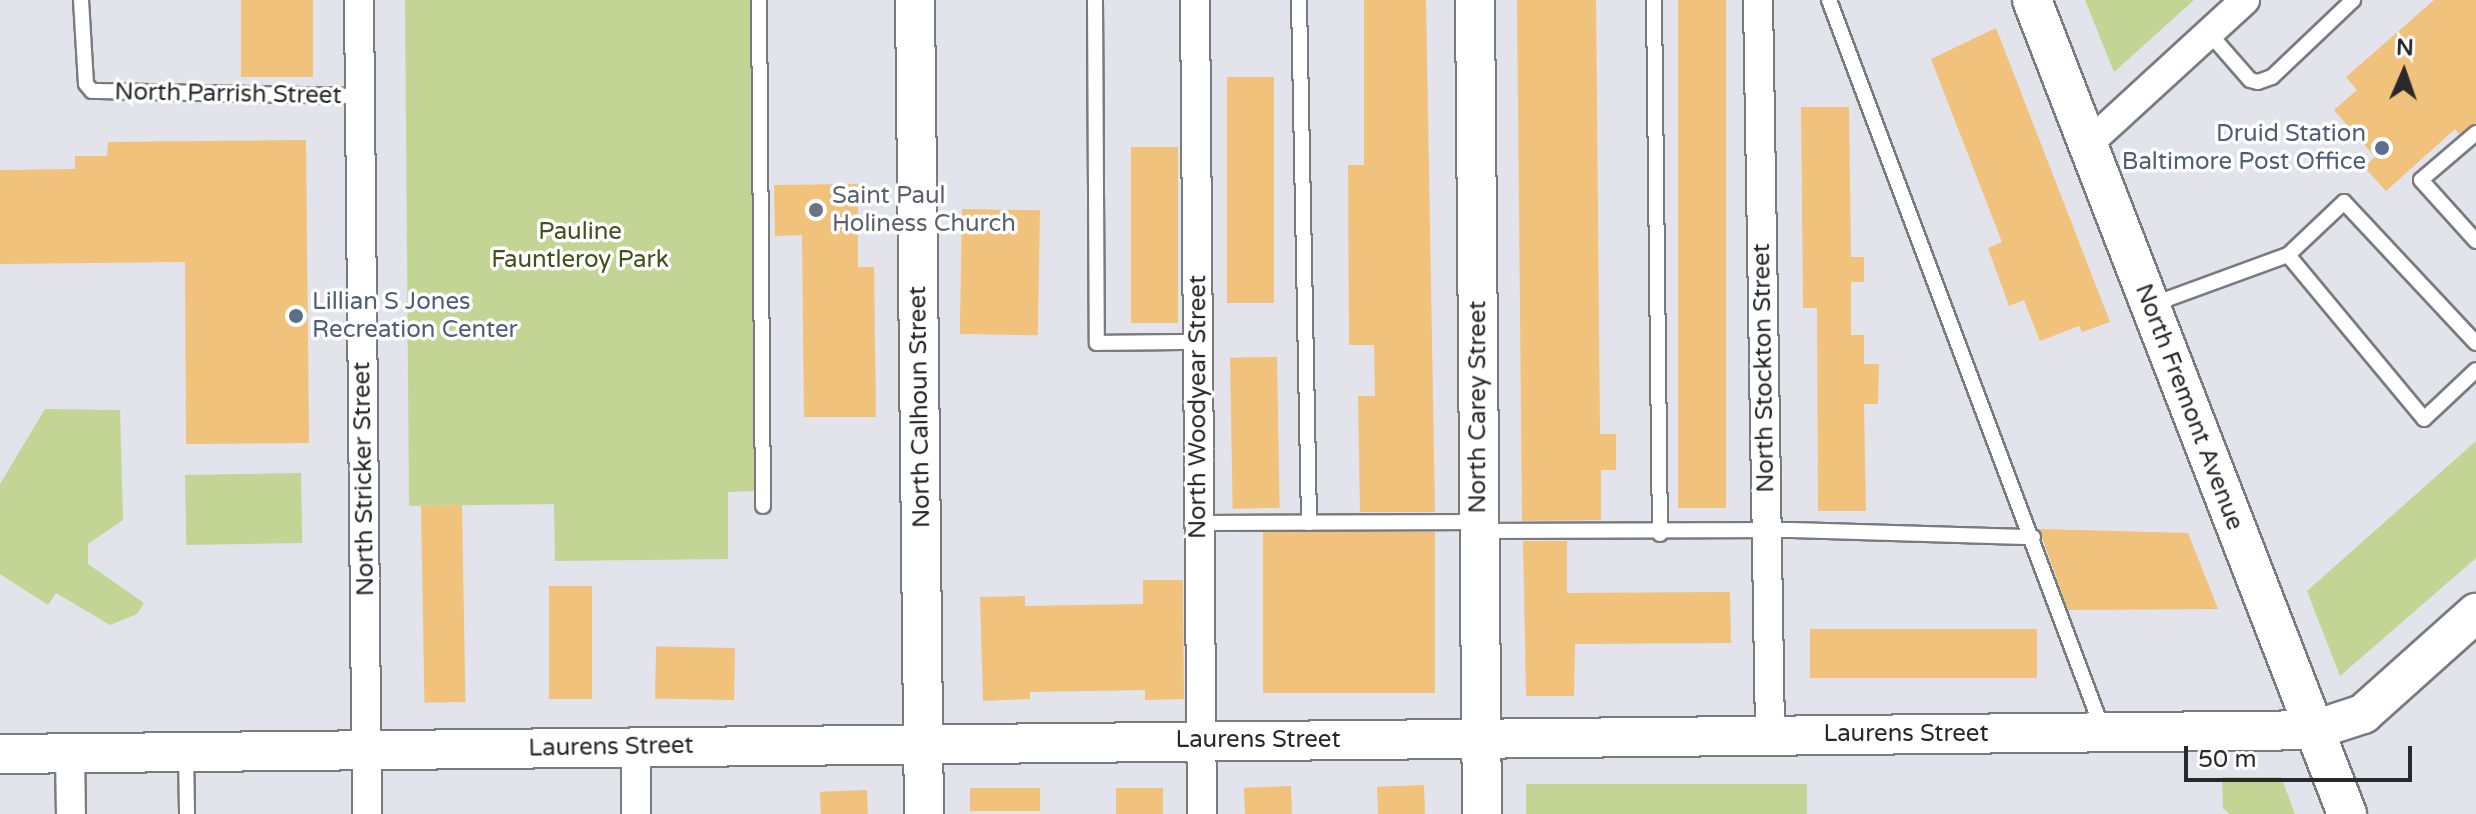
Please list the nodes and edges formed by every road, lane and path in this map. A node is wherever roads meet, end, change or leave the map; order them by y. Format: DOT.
graph roads {
  1 [pos="81,0"];
  2 [pos="359,0"];
  3 [pos="759,0"];
  4 [pos="915,0"];
  5 [pos="1095,0"];
  6 [pos="1195,0"];
  7 [pos="1299,0"];
  8 [pos="1475,0"];
  9 [pos="1654,0"];
  10 [pos="1758,0"];
  11 [pos="1829,0"];
  12 [pos="2032,0"];
  13 [pos="2245,0"];
  14 [pos="2353,0"];
  15 [pos="2209,33"];
  16 [pos="360,96"];
  17 [pos="2476,133"];
  18 [pos="2088,144"];
  19 [pos="2476,241"];
  20 [pos="2288,255"];
  21 [pos="2150,306"];
  22 [pos="1198,342"];
  23 [pos="2476,343"];
  24 [pos="2476,370"];
  25 [pos="763,506"];
  26 [pos="1199,523"];
  27 [pos="1309,523"];
  28 [pos="1479,526"];
  29 [pos="1767,530"];
  30 [pos="1660,534"];
  31 [pos="2033,537"];
  32 [pos="2476,613"];
  33 [pos="2314,730"];
  34 [pos="2103,733"];
  35 [pos="1770,735"];
  36 [pos="1481,738"];
  37 [pos="1201,740"];
  38 [pos="924,744"];
  39 [pos="636,747"];
  40 [pos="366,750"];
  41 [pos="186,751"];
  42 [pos="70,753"];
  43 [pos="0,754"];
  44 [pos="71,814"];
  45 [pos="187,814"];
  46 [pos="367,814"];
  47 [pos="636,814"];
  48 [pos="924,814"];
  49 [pos="1202,814"];
  50 [pos="1482,814"];
  51 [pos="2347,814"];
  1 -- 16 [label="lane, North Parrish Street"];
  2 -- 16 [label="street, North Stricker Street"];
  3 -- 25 [label="lane"];
  4 -- 38 [label="street, North Calhoun Street"];
  5 -- 22 [label="lane"];
  6 -- 22 [label="street, North Woodyear Street"];
  7 -- 27 [label="lane"];
  8 -- 28 [label="street, North Carey Street"];
  9 -- 30 [label="lane"];
  10 -- 29 [label="street, North Stockton Street"];
  11 -- 31 [label="lane"];
  12 -- 18 [label="street, North Fremont Avenue"];
  13 -- 15 [label="street"];
  14 -- 15 [label="lane"];
  15 -- 18 [label="street"];
  16 -- 40 [label="street, North Stricker Street"];
  17 -- 19 [label="lane"];
  18 -- 21 [label="street, North Fremont Avenue"];
  20 -- 21 [label="lane"];
  20 -- 23 [label="lane"];
  20 -- 24 [label="lane"];
  21 -- 33 [label="street, North Fremont Avenue"];
  22 -- 26 [label="street, North Woodyear Street"];
  26 -- 27 [label="lane"];
  26 -- 37 [label="street, North Woodyear Street"];
  27 -- 28 [label="lane"];
  28 -- 30 [label="lane"];
  28 -- 36 [label="street, North Carey Street"];
  29 -- 30 [label="lane"];
  29 -- 31 [label="lane"];
  29 -- 35 [label="street, North Stockton Street"];
  31 -- 34 [label="lane"];
  32 -- 33 [label="street, Laurens Street"];
  33 -- 34 [label="street, Laurens Street"];
  33 -- 51 [label="street, North Fremont Avenue"];
  34 -- 35 [label="street, Laurens Street"];
  35 -- 36 [label="street, Laurens Street"];
  36 -- 37 [label="street, Laurens Street"];
  36 -- 50 [label="street, North Carey Street"];
  37 -- 38 [label="street, Laurens Street"];
  37 -- 49 [label="street, North Woodyear Street"];
  38 -- 39 [label="street, Laurens Street"];
  38 -- 48 [label="street, North Calhoun Street"];
  39 -- 40 [label="street, Laurens Street"];
  39 -- 47 [label="street"];
  40 -- 41 [label="street, Laurens Street"];
  40 -- 46 [label="street, North Stricker Street"];
  41 -- 42 [label="street, Laurens Street"];
  41 -- 45 [label="lane"];
  42 -- 43 [label="street, Laurens Street"];
  42 -- 44 [label="street"];
}
